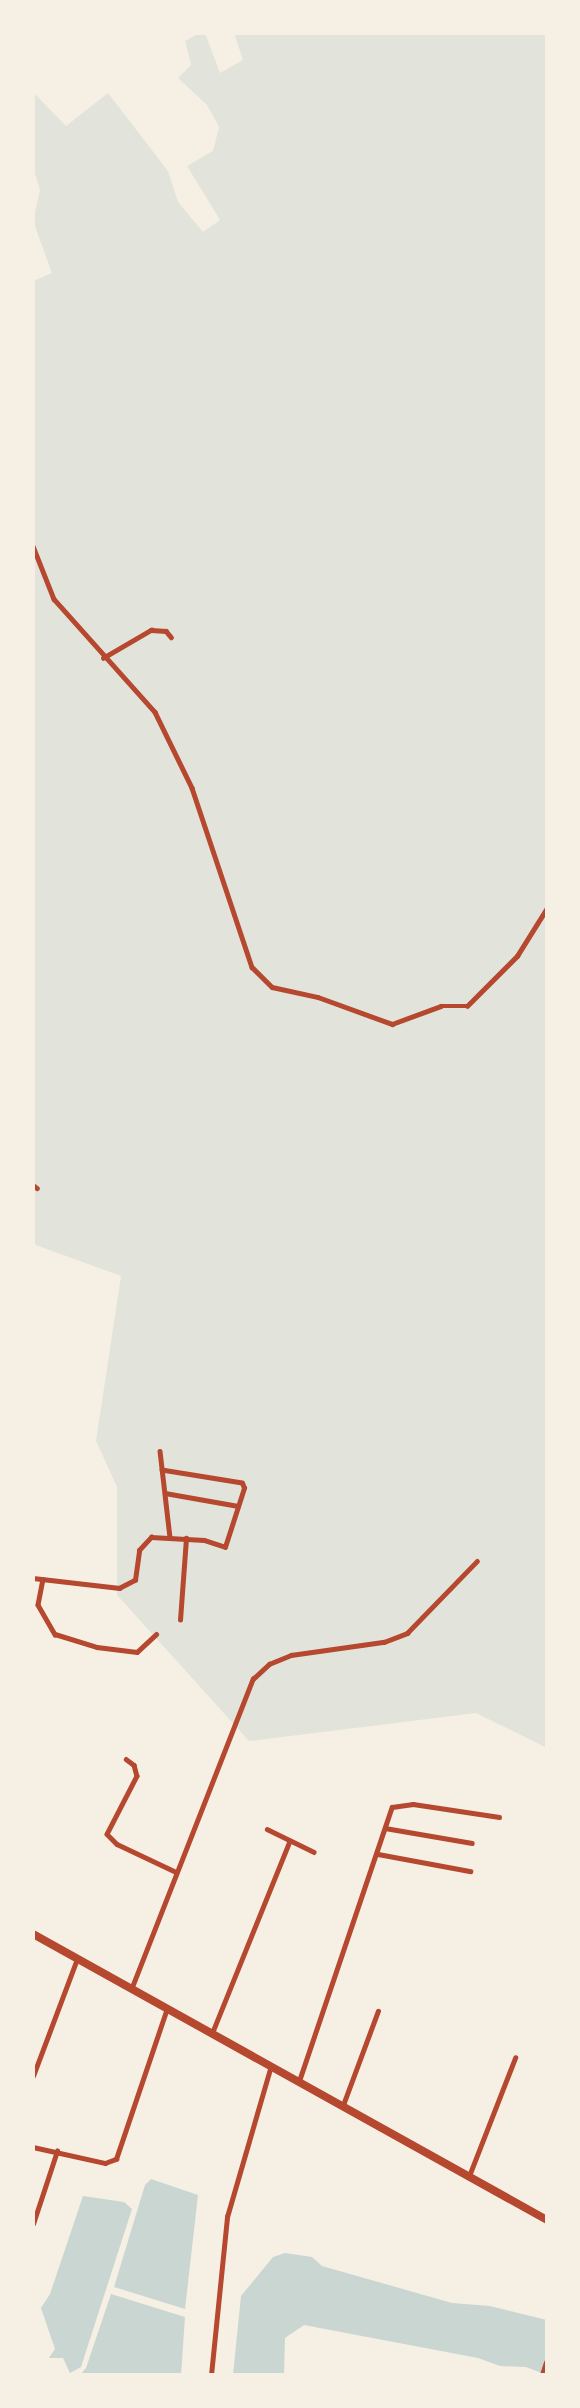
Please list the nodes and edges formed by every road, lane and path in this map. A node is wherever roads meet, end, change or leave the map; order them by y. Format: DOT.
graph roads {
  1 [pos="33,546"];
  2 [pos="171,637"];
  3 [pos="103,658"];
  4 [pos="547,908"];
  5 [pos="160,1451"];
  6 [pos="162,1470"];
  7 [pos="164,1493"];
  8 [pos="238,1506"];
  9 [pos="170,1536"];
  10 [pos="186,1538"];
  11 [pos="477,1561"];
  12 [pos="33,1577"];
  13 [pos="43,1579"];
  14 [pos="180,1620"];
  15 [pos="156,1634"];
  16 [pos="126,1759"];
  17 [pos="499,1817"];
  18 [pos="385,1828"];
  19 [pos="267,1829"];
  20 [pos="289,1842"];
  21 [pos="472,1843"];
  22 [pos="314,1852"];
  23 [pos="377,1854"];
  24 [pos="470,1871"];
  25 [pos="176,1872"];
  26 [pos="33,1934"];
  27 [pos="77,1958"];
  28 [pos="132,1987"];
  29 [pos="167,2007"];
  30 [pos="378,2011"];
  31 [pos="212,2033"];
  32 [pos="515,2058"];
  33 [pos="271,2065"];
  34 [pos="33,2077"];
  35 [pos="299,2081"];
  36 [pos="343,2106"];
  37 [pos="33,2147"];
  38 [pos="57,2151"];
  39 [pos="469,2176"];
  40 [pos="547,2220"];
  41 [pos="33,2224"];
  42 [pos="547,2363"];
  43 [pos="211,2375"];
  44 [pos="543,2375"];
  1 -- 3 [label="street"];
  2 -- 3 [label="street"];
  3 -- 4 [label="street"];
  5 -- 6 [label="street"];
  6 -- 7 [label="street"];
  6 -- 8 [label="street"];
  7 -- 8 [label="street"];
  7 -- 9 [label="street"];
  8 -- 10 [label="street"];
  9 -- 10 [label="street"];
  9 -- 13 [label="street"];
  10 -- 14 [label="street"];
  11 -- 25 [label="street"];
  12 -- 13 [label="street"];
  13 -- 15 [label="street"];
  16 -- 25 [label="street"];
  17 -- 18 [label="street"];
  18 -- 21 [label="street"];
  18 -- 23 [label="street"];
  19 -- 20 [label="street"];
  20 -- 22 [label="street"];
  20 -- 31 [label="street"];
  23 -- 24 [label="street"];
  23 -- 35 [label="street"];
  25 -- 28 [label="street"];
  26 -- 27 [label="highway"];
  27 -- 28 [label="highway"];
  27 -- 34 [label="street"];
  28 -- 29 [label="highway"];
  29 -- 31 [label="highway"];
  29 -- 38 [label="street"];
  30 -- 36 [label="street"];
  31 -- 33 [label="highway"];
  32 -- 39 [label="street"];
  33 -- 35 [label="highway"];
  33 -- 43 [label="street"];
  35 -- 36 [label="highway"];
  36 -- 39 [label="highway"];
  37 -- 38 [label="street"];
  38 -- 41 [label="street"];
  39 -- 40 [label="highway"];
  42 -- 44 [label="street"];
}
